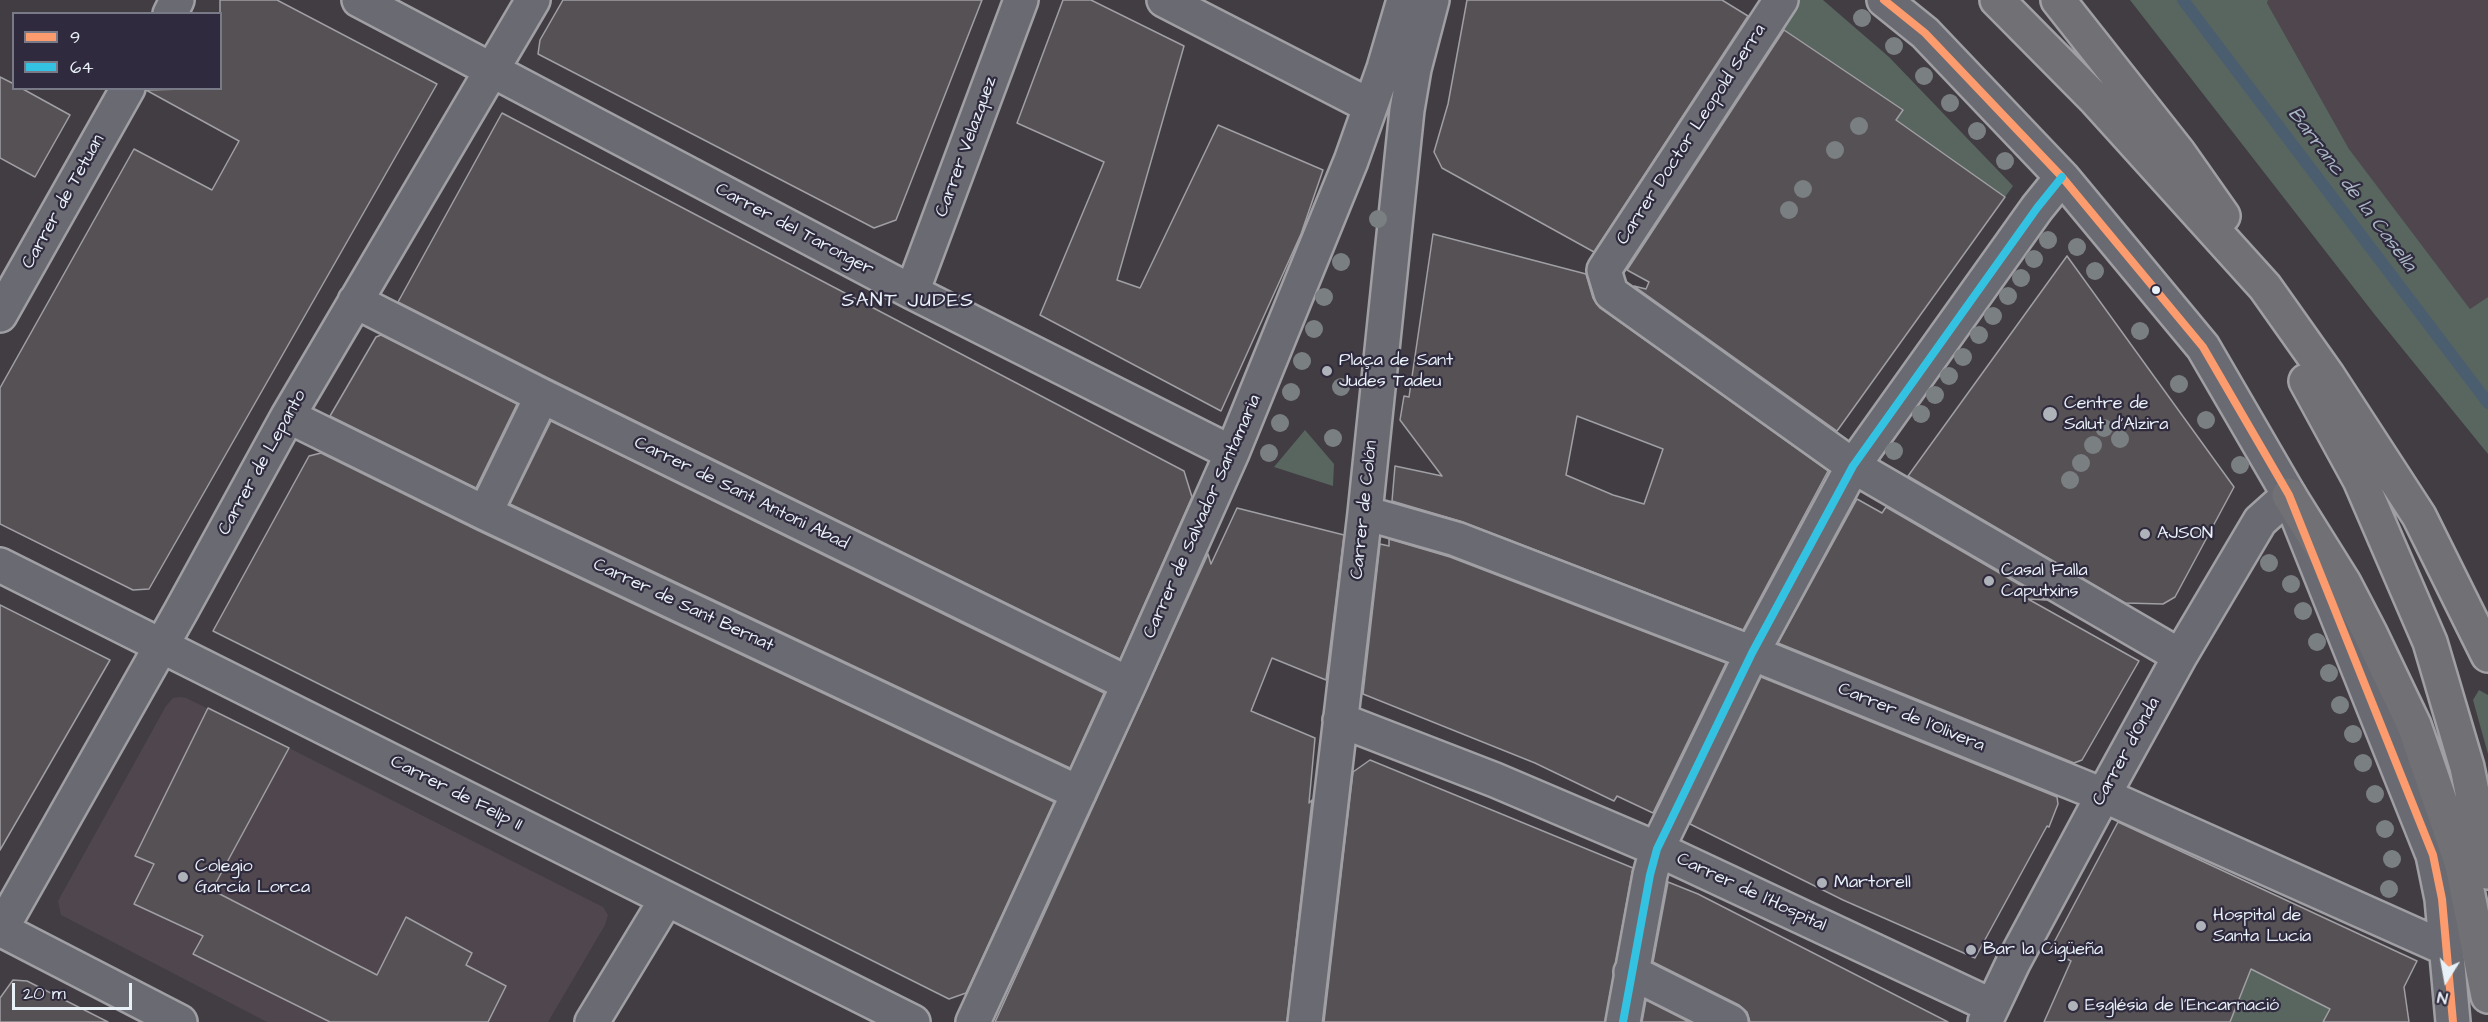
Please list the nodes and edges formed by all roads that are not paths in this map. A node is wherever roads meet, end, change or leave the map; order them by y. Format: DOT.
graph roads {
  1 [pos="359,0"];
  2 [pos="533,0"];
  3 [pos="1021,0"];
  4 [pos="1164,0"];
  5 [pos="1404,0"];
  6 [pos="1432,0"];
  7 [pos="1781,0"];
  8 [pos="1884,0"];
  9 [pos="1997,0"];
  10 [pos="2058,0"];
  11 [pos="494,70"];
  12 [pos="127,90"];
  13 [pos="1370,106"];
  14 [pos="2062,177"];
  15 [pos="2181,196"];
  16 [pos="2265,287"];
  17 [pos="912,292"];
  18 [pos="355,301"];
  19 [pos="0,315"];
  20 [pos="542,396"];
  21 [pos="288,416"];
  22 [pos="1232,453"];
  23 [pos="1853,466"];
  24 [pos="2289,495"];
  25 [pos="485,513"];
  26 [pos="1365,513"];
  27 [pos="0,564"];
  28 [pos="161,646"];
  29 [pos="1752,653"];
  30 [pos="2180,656"];
  31 [pos="2488,656"];
  32 [pos="1129,684"];
  33 [pos="1340,720"];
  34 [pos="1079,793"];
  35 [pos="2103,795"];
  36 [pos="1657,849"];
  37 [pos="2488,872"];
  38 [pos="666,900"];
  39 [pos="0,930"];
  40 [pos="2447,950"];
  41 [pos="1631,972"];
  42 [pos="2488,996"];
  43 [pos="1988,1014"];
  44 [pos="180,1022"];
  45 [pos="592,1022"];
  46 [pos="913,1022"];
  47 [pos="973,1022"];
  48 [pos="1305,1022"];
  49 [pos="1623,1022"];
  50 [pos="1731,1022"];
  51 [pos="2452,1022"];
  1 -- 11 [label="street, Carrer del Taronger"];
  2 -- 11 [label="street, Carrer de Lepanto"];
  3 -- 17 [label="street, Carrer Velazquez"];
  4 -- 13 [label="street"];
  5 -- 13 [label="street, Carrer de Salvador Santamaria"];
  6 -- 26 [label="street, Carrer de Colón"];
  7 -- 23 [label="street, Carrer Doctor Leopold Serra"];
  8 -- 14 [label="street"];
  9 -- 15 [label="main road"];
  10 -- 16 [label="main road"];
  11 -- 17 [label="street, Carrer del Taronger"];
  11 -- 18 [label="street, Carrer de Lepanto"];
  12 -- 19 [label="street, Carrer de Tetuan"];
  13 -- 22 [label="street, Carrer de Salvador Santamaria"];
  14 -- 23 [label="street"];
  14 -- 24 [label="street"];
  15 -- 16 [label="main road"];
  15 -- 37 [label="main road"];
  16 -- 31 [label="main road"];
  17 -- 22 [label="street, Carrer del Taronger"];
  18 -- 20 [label="street, Carrer de Sant Antoni Abad"];
  18 -- 21 [label="street, Carrer de Lepanto"];
  20 -- 25 [label="street"];
  20 -- 32 [label="street, Carrer de Sant Antoni Abad"];
  21 -- 25 [label="street, Carrer de Sant Bernat"];
  21 -- 28 [label="street, Carrer de Lepanto"];
  22 -- 32 [label="street, Carrer de Salvador Santamaria"];
  23 -- 29 [label="street"];
  23 -- 30 [label="street"];
  24 -- 30 [label="street, Carrer d'Onda"];
  24 -- 40 [label="street"];
  24 -- 42 [label="main road"];
  25 -- 34 [label="street, Carrer de Sant Bernat"];
  26 -- 29 [label="street, Carrer de l'Olivera"];
  26 -- 33 [label="street, Carrer de Colón"];
  27 -- 28 [label="street, Carrer de Felip II"];
  28 -- 38 [label="street, Carrer de Felip II"];
  28 -- 39 [label="street, Carrer de Lepanto"];
  29 -- 35 [label="street, Carrer de l'Olivera"];
  29 -- 36 [label="street"];
  30 -- 35 [label="street, Carrer d'Onda"];
  32 -- 34 [label="street, Carrer de Salvador Santamaria"];
  33 -- 36 [label="street, Carrer de l'Hospital"];
  33 -- 48 [label="street, Carrer de Colón"];
  34 -- 47 [label="street, Carrer de Salvador Santamaria"];
  35 -- 40 [label="street, Carrer de l'Olivera"];
  35 -- 43 [label="street, Carrer d'Onda"];
  36 -- 41 [label="street"];
  36 -- 43 [label="street, Carrer de l'Hospital"];
  38 -- 45 [label="street"];
  38 -- 46 [label="street, Carrer de Felip II"];
  39 -- 44 [label="street"];
  40 -- 51 [label="street"];
  41 -- 49 [label="street"];
  41 -- 50 [label="street"];
}
